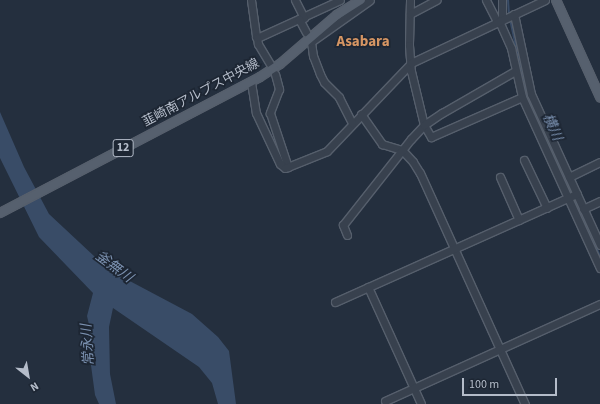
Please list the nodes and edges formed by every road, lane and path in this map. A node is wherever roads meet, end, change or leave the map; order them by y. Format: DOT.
graph roads {
  1 [pos="251,0"];
  2 [pos="295,0"];
  3 [pos="360,0"];
  4 [pos="370,0"];
  5 [pos="410,0"];
  6 [pos="436,0"];
  7 [pos="486,0"];
  8 [pos="502,0"];
  9 [pos="545,0"];
  10 [pos="556,0"];
  11 [pos="338,1"];
  12 [pos="410,14"];
  13 [pos="301,18"];
  14 [pos="505,19"];
  15 [pos="306,32"];
  16 [pos="258,38"];
  17 [pos="411,63"];
  18 [pos="270,64"];
  19 [pos="515,71"];
  20 [pos="275,74"];
  21 [pos="248,83"];
  22 [pos="522,97"];
  23 [pos="600,97"];
  24 [pos="361,114"];
  25 [pos="352,123"];
  26 [pos="424,125"];
  27 [pos="402,150"];
  28 [pos="524,160"];
  29 [pos="600,162"];
  30 [pos="287,167"];
  31 [pos="500,177"];
  32 [pos="569,177"];
  33 [pos="577,194"];
  34 [pos="568,198"];
  35 [pos="600,201"];
  36 [pos="547,208"];
  37 [pos="583,209"];
  38 [pos="0,214"];
  39 [pos="519,220"];
  40 [pos="347,235"];
  41 [pos="598,237"];
  42 [pos="600,245"];
  43 [pos="454,248"];
  44 [pos="600,268"];
  45 [pos="368,287"];
  46 [pos="335,302"];
  47 [pos="600,304"];
  48 [pos="500,350"];
  49 [pos="414,388"];
  50 [pos="385,402"];
  51 [pos="422,404"];
  52 [pos="525,404"];
  1 -- 16 [label="street"];
  2 -- 13 [label="street"];
  3 -- 21 [label="main road, 韮崎南アルプス中央線 / 12"];
  4 -- 25 [label="street"];
  5 -- 12 [label="street"];
  6 -- 12 [label="street"];
  7 -- 14 [label="street"];
  8 -- 14 [label="street"];
  9 -- 14 [label="street"];
  10 -- 23 [label="main road"];
  11 -- 13 [label="street"];
  12 -- 17 [label="street"];
  13 -- 15 [label="street"];
  13 -- 16 [label="street"];
  14 -- 17 [label="street"];
  14 -- 19 [label="street"];
  14 -- 32 [label="street"];
  16 -- 18 [label="street"];
  17 -- 24 [label="street"];
  17 -- 26 [label="street"];
  19 -- 22 [label="street"];
  19 -- 26 [label="street"];
  20 -- 30 [label="street"];
  21 -- 30 [label="street"];
  21 -- 38 [label="main road, 韮崎南アルプス中央線 / 12"];
  22 -- 26 [label="street"];
  22 -- 34 [label="street"];
  24 -- 25 [label="street"];
  24 -- 27 [label="street"];
  25 -- 30 [label="street"];
  26 -- 27 [label="street"];
  27 -- 40 [label="street"];
  27 -- 43 [label="street"];
  28 -- 36 [label="street"];
  29 -- 32 [label="street"];
  31 -- 39 [label="street"];
  32 -- 33 [label="street"];
  33 -- 34 [label="street"];
  33 -- 37 [label="street"];
  34 -- 36 [label="street"];
  34 -- 44 [label="street"];
  35 -- 37 [label="street"];
  36 -- 39 [label="street"];
  37 -- 41 [label="street"];
  39 -- 43 [label="street"];
  41 -- 42 [label="street"];
  43 -- 45 [label="street"];
  43 -- 48 [label="street"];
  45 -- 46 [label="street"];
  45 -- 49 [label="street"];
  47 -- 48 [label="street"];
  48 -- 49 [label="street"];
  48 -- 52 [label="street"];
  49 -- 50 [label="street"];
  49 -- 51 [label="street"];
}
